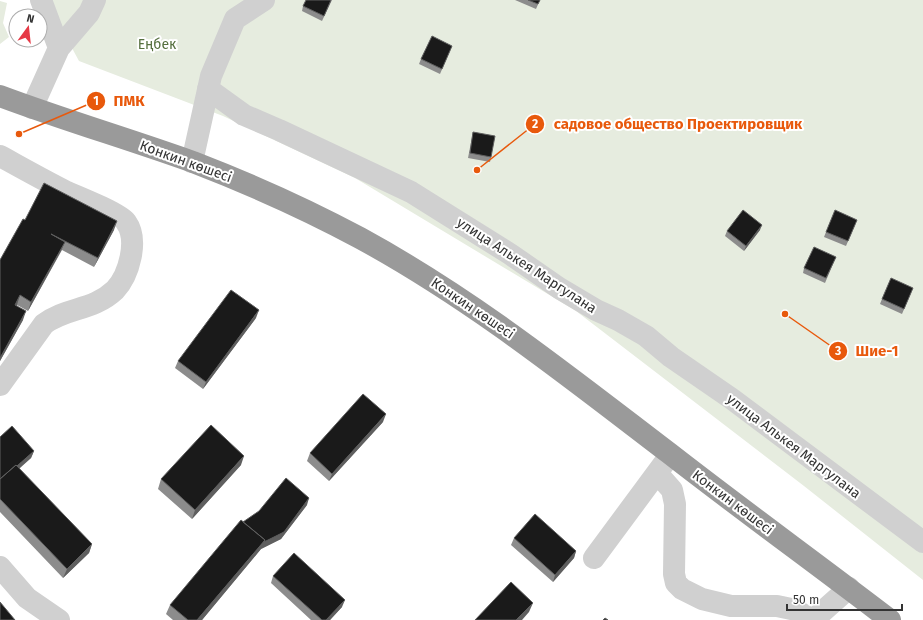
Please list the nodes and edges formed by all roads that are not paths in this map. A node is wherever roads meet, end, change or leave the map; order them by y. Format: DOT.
graph roads {
  1 [pos="42,0"];
  2 [pos="95,0"];
  3 [pos="264,0"];
  4 [pos="59,48"];
  5 [pos="208,89"];
  6 [pos="0,97"];
  7 [pos="32,108"];
  8 [pos="0,156"];
  9 [pos="192,162"];
  10 [pos="0,385"];
  11 [pos="670,455"];
  12 [pos="657,473"];
  13 [pos="923,542"];
  14 [pos="594,558"];
  15 [pos="0,566"];
  16 [pos="849,588"];
  17 [pos="59,620"];
  18 [pos="812,620"];
  19 [pos="890,620"];
  1 -- 4 [label="street"];
  2 -- 4 [label="street"];
  3 -- 5 [label="street"];
  4 -- 7 [label="street"];
  5 -- 9 [label="street"];
  5 -- 13 [label="street, улица Алькея Маргулана"];
  6 -- 7 [label="highway, Конкин көшесі"];
  7 -- 9 [label="highway, Конкин көшесі"];
  8 -- 10 [label="street"];
  9 -- 11 [label="highway, Конкин көшесі"];
  11 -- 12 [label="street"];
  11 -- 16 [label="highway, Конкин көшесі"];
  12 -- 14 [label="street"];
  12 -- 18 [label="street"];
  15 -- 17 [label="street"];
  16 -- 18 [label="street"];
  16 -- 19 [label="highway, Конкин көшесі"];
}
